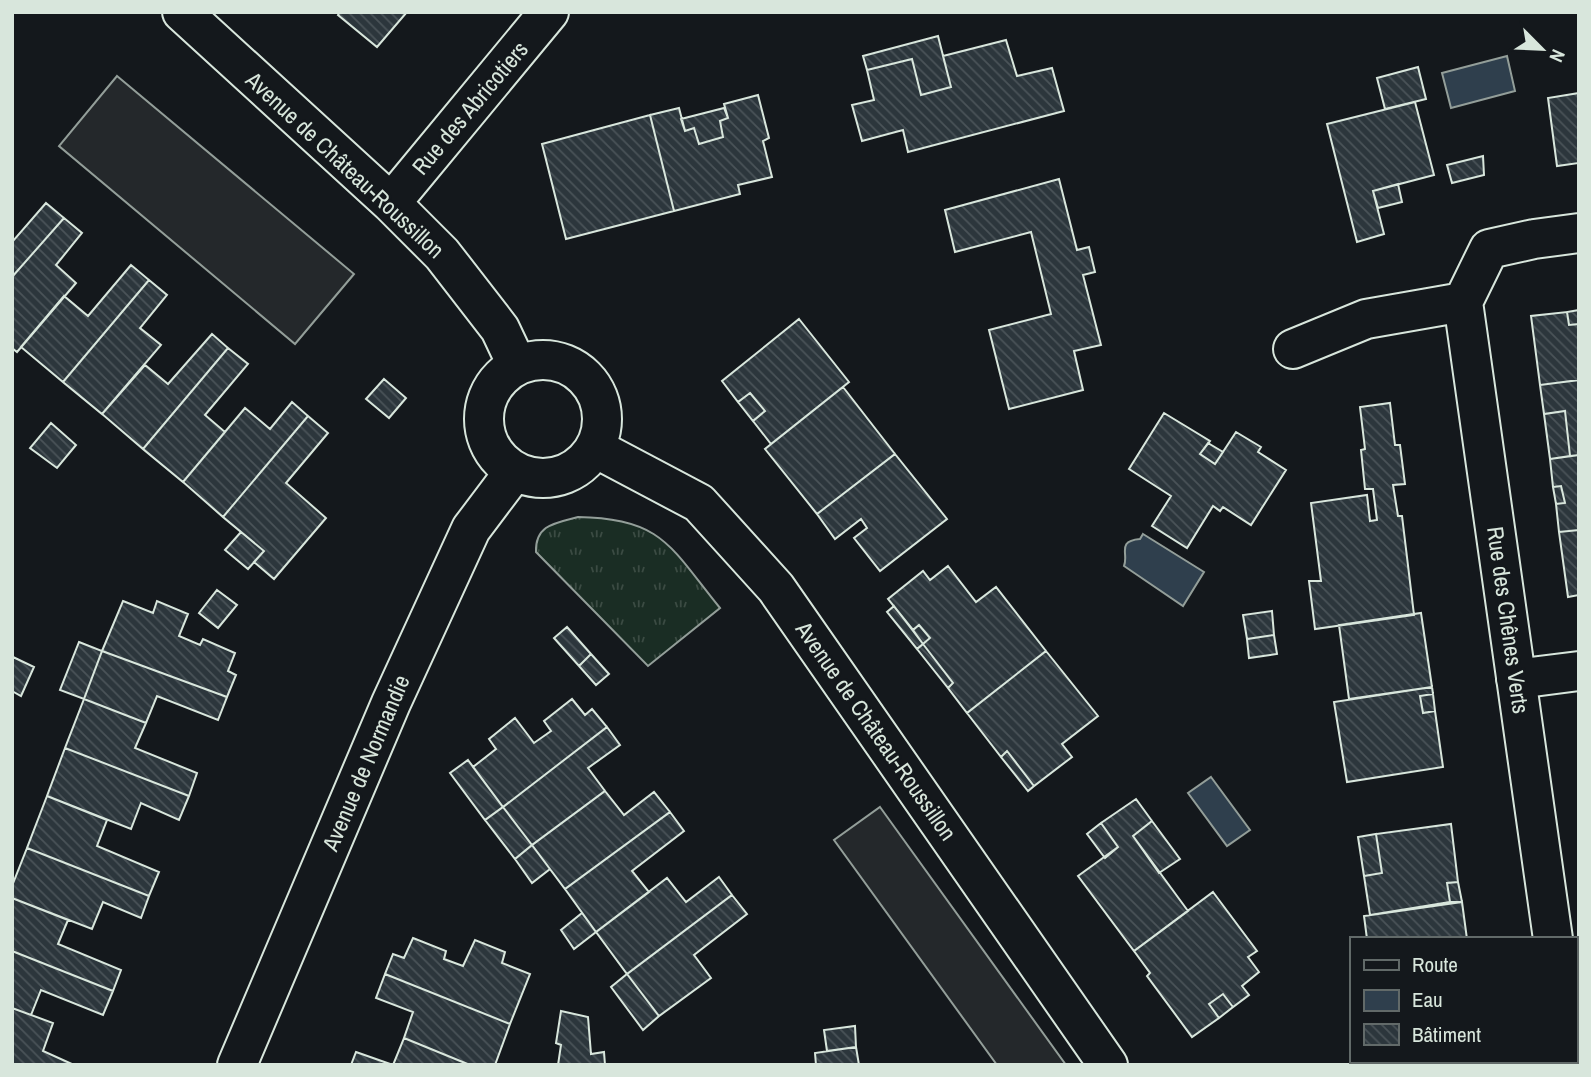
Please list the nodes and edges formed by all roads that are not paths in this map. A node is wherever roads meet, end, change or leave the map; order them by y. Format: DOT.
graph roads {
  1 [pos="182,12"];
  2 [pos="549,12"];
  3 [pos="391,203"];
  4 [pos="1579,233"];
  5 [pos="1463,302"];
  6 [pos="1293,349"];
  7 [pos="517,365"];
  8 [pos="595,448"];
  9 [pos="514,472"];
  10 [pos="1579,671"];
  11 [pos="1516,680"];
  12 [pos="1553,937"];
  13 [pos="237,1065"];
  14 [pos="1108,1065"];
  1 -- 3 [label="street, Avenue de Château-Roussillon"];
  2 -- 3 [label="street, Rue des Abricotiers"];
  3 -- 7 [label="street, Avenue de Château-Roussillon"];
  4 -- 5 [label="street"];
  5 -- 6 [label="street"];
  5 -- 11 [label="street, Rue des Chênes Verts"];
  7 -- 8 [label="street"];
  7 -- 9 [label="street"];
  8 -- 9 [label="street"];
  8 -- 14 [label="street, Avenue de Château-Roussillon"];
  9 -- 13 [label="street, Avenue de Normandie"];
  10 -- 11 [label="street"];
  11 -- 12 [label="street, Rue des Chênes Verts"];
}
